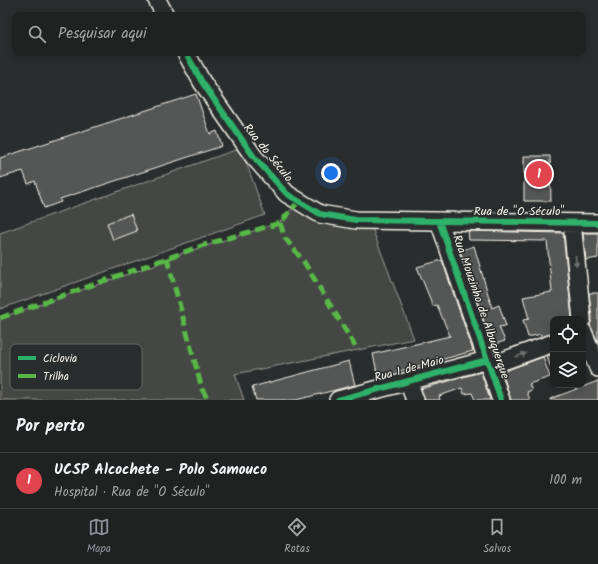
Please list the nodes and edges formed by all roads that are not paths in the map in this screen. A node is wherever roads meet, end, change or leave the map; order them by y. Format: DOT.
graph roads {
  1 [pos="157,0"];
  2 [pos="163,12"];
  3 [pos="188,56"];
  4 [pos="439,221"];
  5 [pos="572,222"];
  6 [pos="598,223"];
  7 [pos="582,316"];
  8 [pos="586,339"];
  9 [pos="550,344"];
  10 [pos="488,363"];
  11 [pos="598,368"];
  12 [pos="408,381"];
  13 [pos="338,400"];
  14 [pos="415,400"];
  15 [pos="501,400"];
  1 -- 2 [label="street"];
  3 -- 4 [label="street, Rua do Século"];
  4 -- 5 [label="street, Rua de \"O Século\""];
  4 -- 10 [label="street, Rua Mouzinho de Albuquerque"];
  5 -- 6 [label="street, Rua de \"O Século\""];
  5 -- 7 [label="street, one-way"];
  8 -- 11 [label="street"];
  10 -- 9 [label="street, Rua 1 de Maio, one-way"];
  10 -- 12 [label="street, Rua 1 de Maio"];
  10 -- 15 [label="street, Rua Mouzinho de Albuquerque"];
  12 -- 13 [label="street, Rua 1 de Maio"];
  12 -- 14 [label="street"];
}
